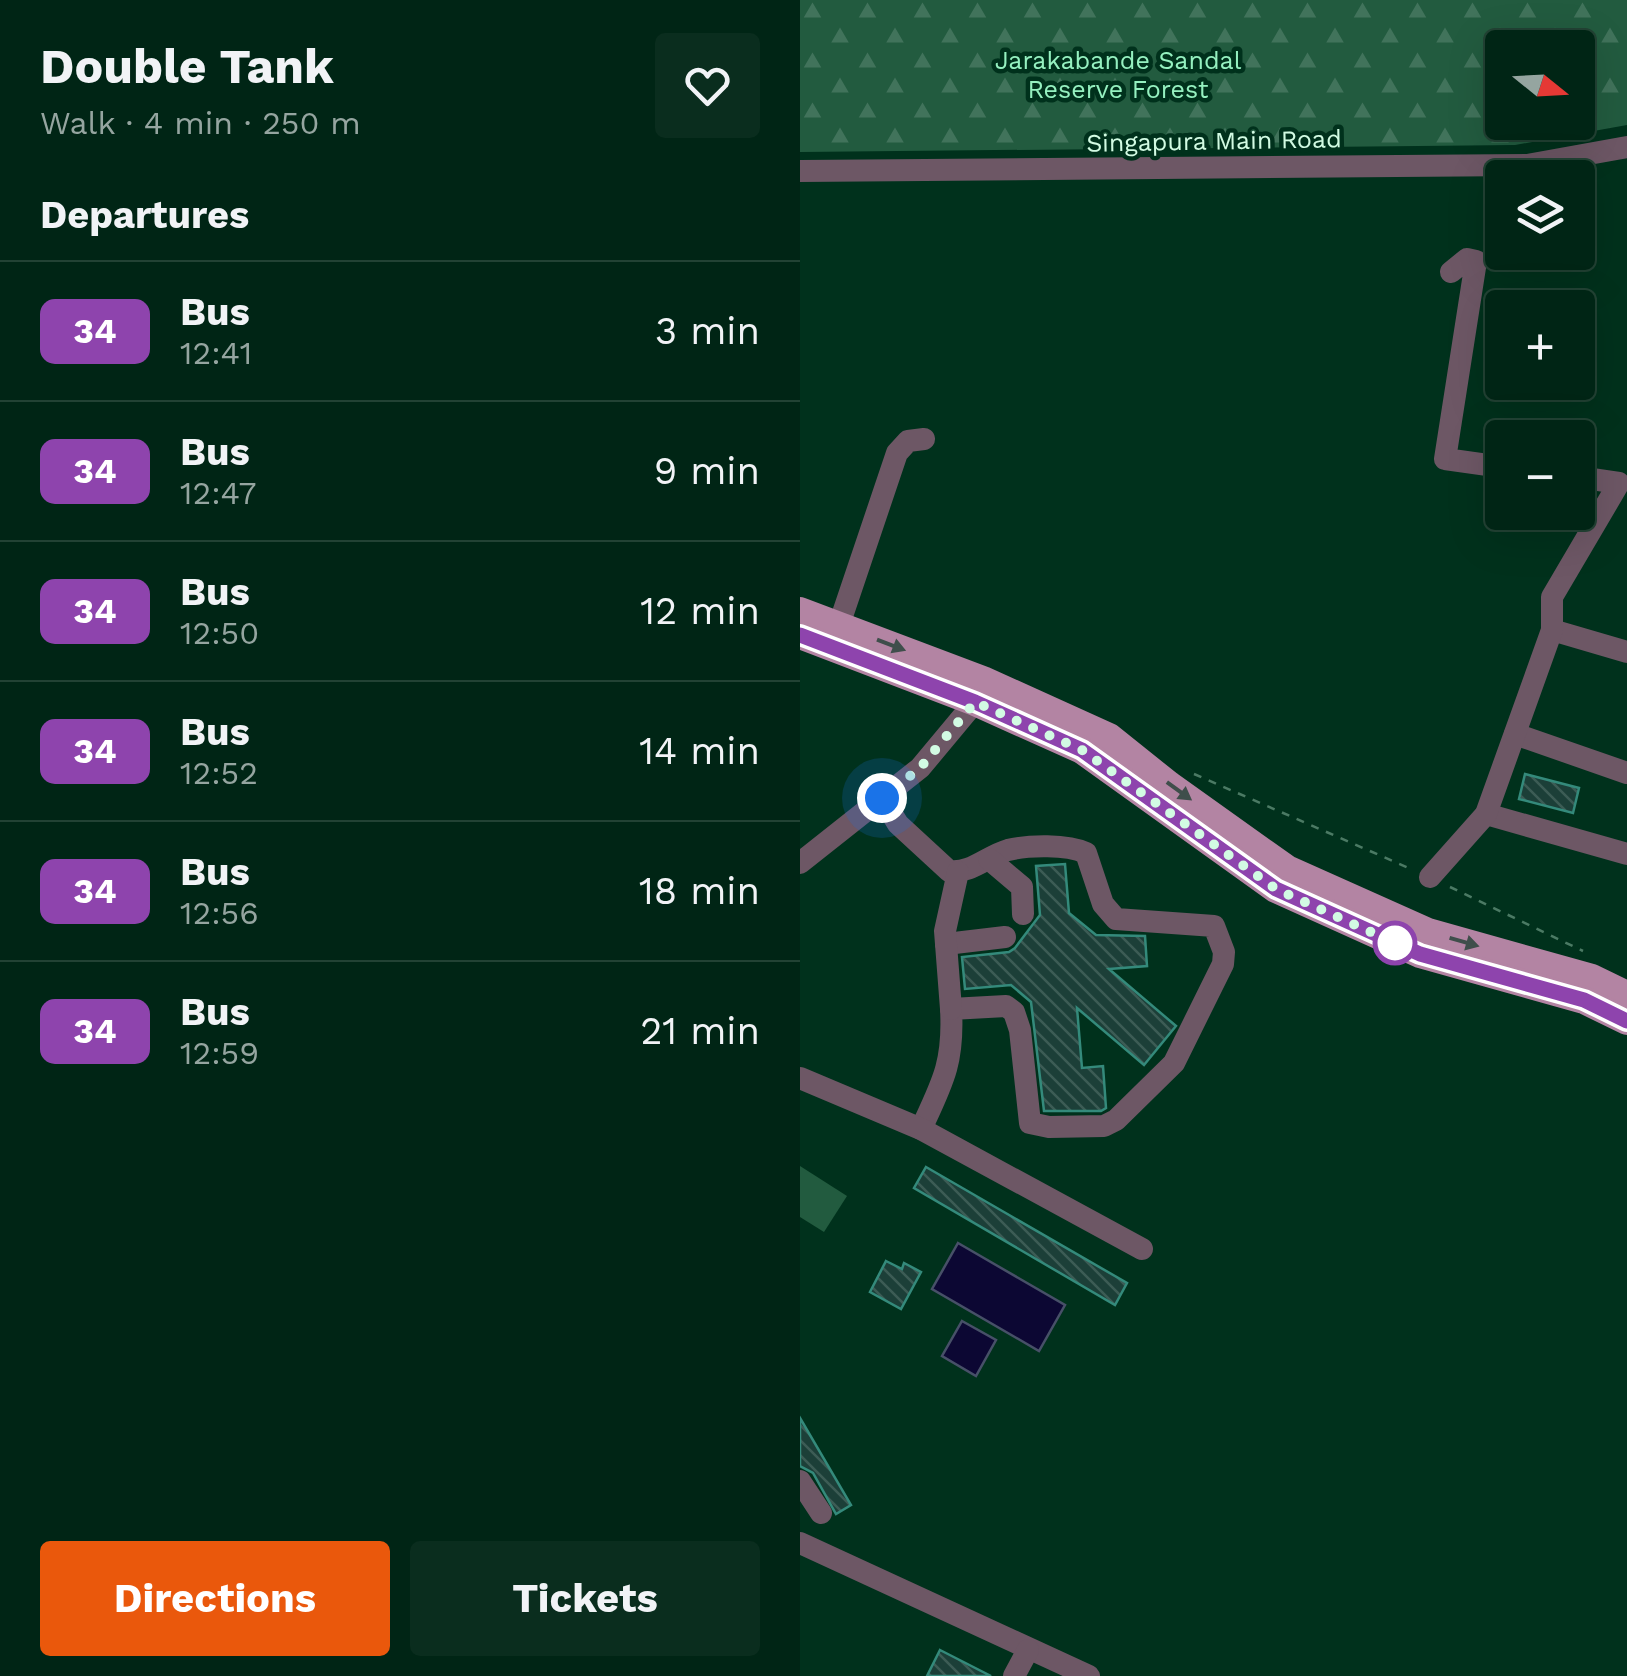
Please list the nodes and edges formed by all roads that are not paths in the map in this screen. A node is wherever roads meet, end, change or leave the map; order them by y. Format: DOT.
graph roads {
  1 [pos="1627,146"];
  2 [pos="800,171"];
  3 [pos="1451,272"];
  4 [pos="924,440"];
  5 [pos="1485,465"];
  6 [pos="1595,482"];
  7 [pos="1620,490"];
  8 [pos="800,610"];
  9 [pos="839,625"];
  10 [pos="1552,630"];
  11 [pos="800,635"];
  12 [pos="1627,652"];
  13 [pos="979,691"];
  14 [pos="1514,734"];
  15 [pos="1627,773"];
  16 [pos="882,798"];
  17 [pos="1486,814"];
  18 [pos="1627,854"];
  19 [pos="990,859"];
  20 [pos="800,863"];
  21 [pos="958,872"];
  22 [pos="1430,877"];
  23 [pos="1023,914"];
  24 [pos="1005,938"];
  25 [pos="946,944"];
  26 [pos="1627,995"];
  27 [pos="951,1009"];
  28 [pos="1627,1021"];
  29 [pos="801,1081"];
  30 [pos="921,1129"];
  31 [pos="1142,1249"];
  32 [pos="800,1480"];
  33 [pos="821,1513"];
  34 [pos="800,1544"];
  35 [pos="1028,1650"];
  36 [pos="1014,1676"];
  37 [pos="1089,1676"];
  1 -- 2 [label="street, Singapura Main Road"];
  3 -- 5 [label="street"];
  4 -- 9 [label="street"];
  6 -- 7 [label="street"];
  7 -- 10 [label="street"];
  8 -- 9 [label="main road"];
  9 -- 13 [label="main road, one-way"];
  10 -- 12 [label="street"];
  10 -- 14 [label="street"];
  11 -- 13 [label="main road"];
  13 -- 16 [label="street"];
  13 -- 26 [label="main road, one-way"];
  13 -- 28 [label="main road"];
  14 -- 15 [label="street"];
  14 -- 17 [label="street"];
  16 -- 20 [label="street"];
  16 -- 21 [label="street"];
  17 -- 18 [label="street"];
  17 -- 22 [label="street"];
  19 -- 21 [label="street"];
  19 -- 23 [label="street"];
  19 -- 27 [label="street"];
  21 -- 25 [label="street"];
  24 -- 25 [label="street"];
  25 -- 27 [label="street"];
  27 -- 30 [label="street"];
  29 -- 30 [label="street"];
  30 -- 31 [label="street"];
  32 -- 33 [label="street"];
  34 -- 35 [label="street"];
  35 -- 36 [label="street"];
  35 -- 37 [label="street"];
}
